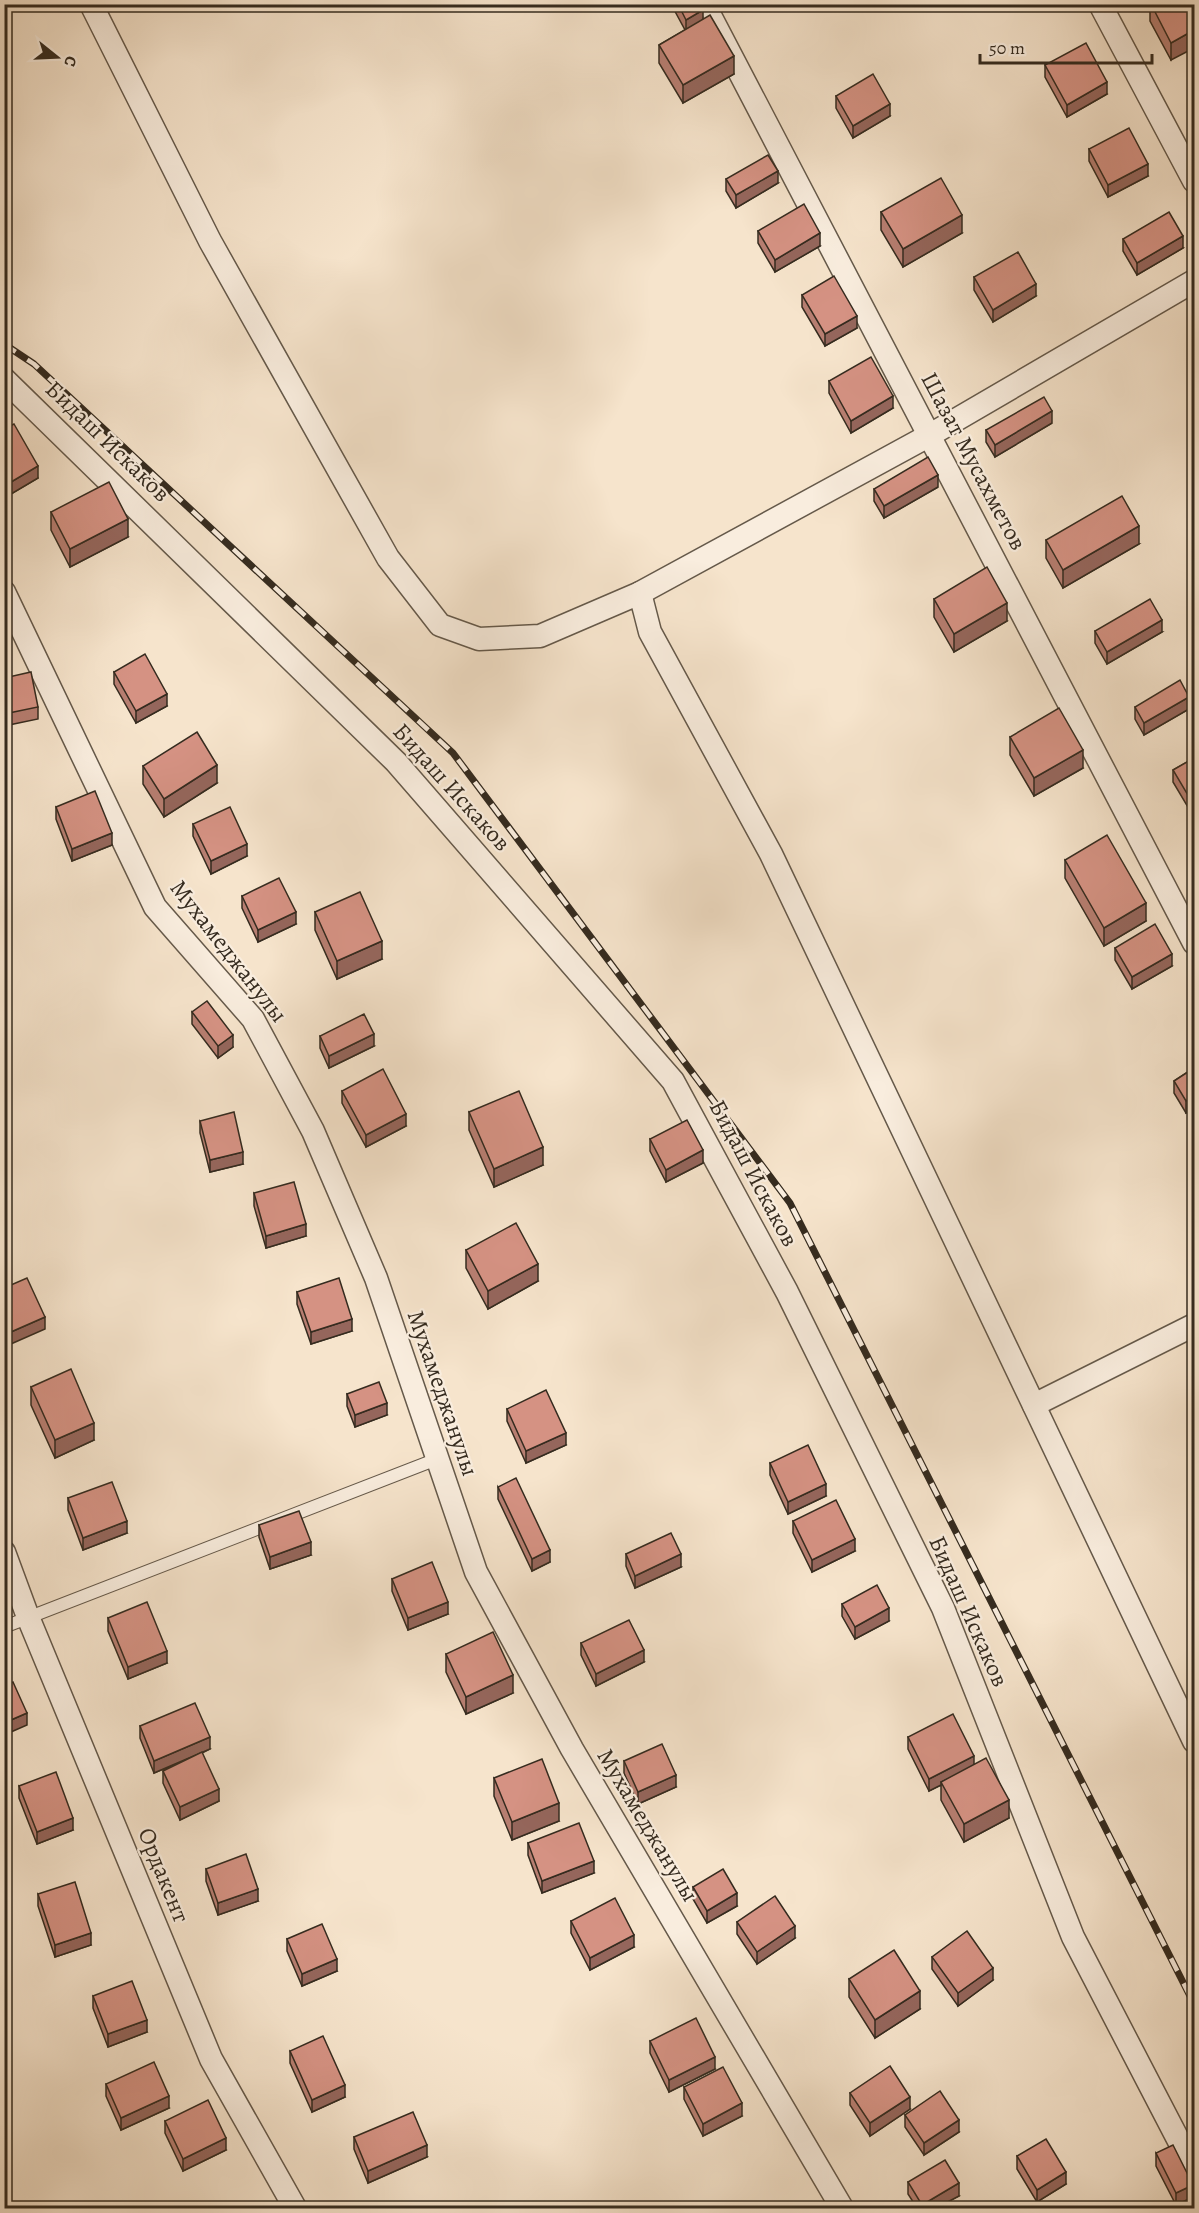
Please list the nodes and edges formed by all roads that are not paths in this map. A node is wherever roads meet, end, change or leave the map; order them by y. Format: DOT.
graph roads {
  1 [pos="91,4"];
  2 [pos="704,4"];
  3 [pos="1100,4"];
  4 [pos="1194,181"];
  5 [pos="1194,281"];
  6 [pos="4,379"];
  7 [pos="930,435"];
  8 [pos="4,592"];
  9 [pos="640,593"];
  10 [pos="1194,943"];
  11 [pos="1194,1325"];
  12 [pos="1034,1405"];
  13 [pos="437,1459"];
  14 [pos="4,1552"];
  15 [pos="28,1617"];
  16 [pos="4,1627"];
  17 [pos="1194,1741"];
  18 [pos="1194,2170"];
  19 [pos="295,2208"];
  20 [pos="843,2208"];
  1 -- 9 [label="street"];
  2 -- 7 [label="street, Шазат Мусахметов"];
  3 -- 4 [label="street"];
  5 -- 7 [label="street"];
  6 -- 18 [label="street, Бидаш Искаков"];
  7 -- 9 [label="street"];
  7 -- 10 [label="street, Шазат Мусахметов"];
  8 -- 13 [label="street, Мухамеджанулы"];
  9 -- 12 [label="street"];
  11 -- 12 [label="street"];
  12 -- 17 [label="street"];
  13 -- 15 [label="lane"];
  13 -- 20 [label="street, Мухамеджанулы"];
  14 -- 15 [label="street, Ордакент"];
  15 -- 16 [label="lane"];
  15 -- 19 [label="street, Ордакент"];
}
